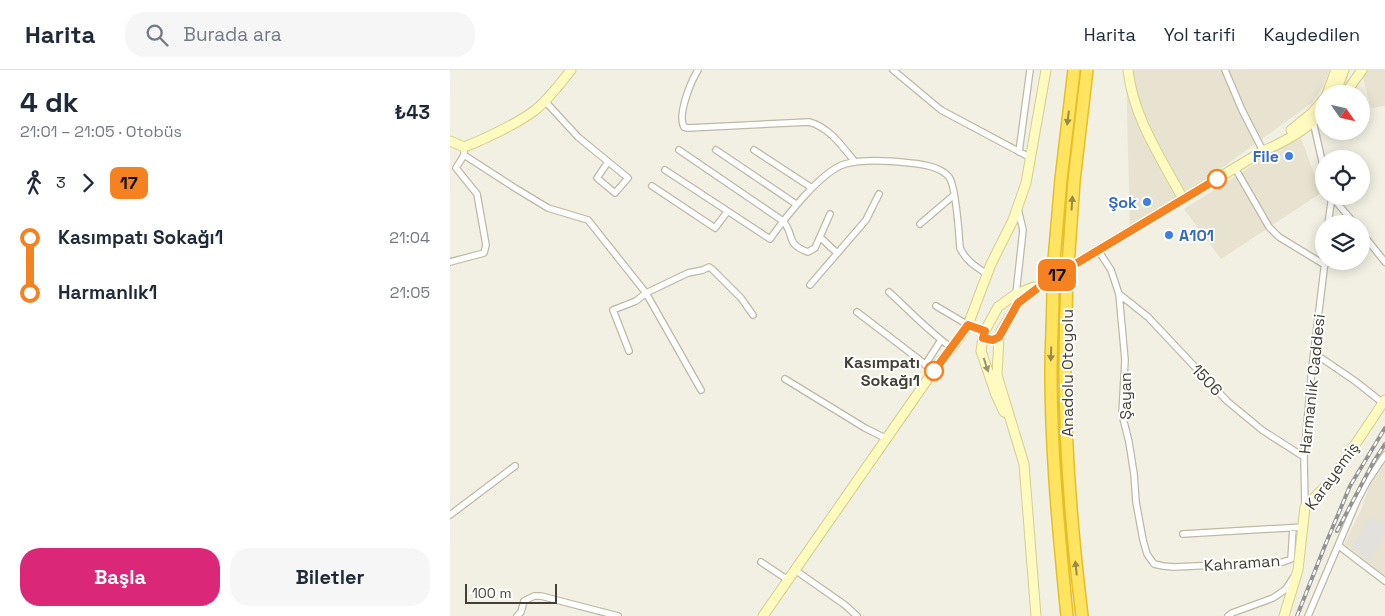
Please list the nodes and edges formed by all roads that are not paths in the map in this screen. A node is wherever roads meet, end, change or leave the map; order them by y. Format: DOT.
graph roads {
  1 [pos="571,70"];
  2 [pos="698,70"];
  3 [pos="893,70"];
  4 [pos="1030,70"];
  5 [pos="1046,70"];
  6 [pos="1074,70"];
  7 [pos="1088,70"];
  8 [pos="1225,70"];
  9 [pos="1350,70"];
  10 [pos="1131,72"];
  11 [pos="1340,72"];
  12 [pos="1359,74"];
  13 [pos="1335,85"];
  14 [pos="1351,85"];
  15 [pos="544,100"];
  16 [pos="1315,110"];
  17 [pos="1315,119"];
  18 [pos="450,141"];
  19 [pos="679,150"];
  20 [pos="716,150"];
  21 [pos="754,150"];
  22 [pos="464,151"];
  23 [pos="1263,151"];
  24 [pos="1019,152"];
  25 [pos="1031,158"];
  26 [pos="608,162"];
  27 [pos="855,162"];
  28 [pos="1235,168"];
  29 [pos="665,170"];
  30 [pos="652,186"];
  31 [pos="812,188"];
  32 [pos="879,194"];
  33 [pos="954,196"];
  34 [pos="1183,199"];
  35 [pos="796,204"];
  36 [pos="1339,205"];
  37 [pos="1017,207"];
  38 [pos="727,212"];
  39 [pos="830,214"];
  40 [pos="1347,215"];
  41 [pos="783,221"];
  42 [pos="920,224"];
  43 [pos="820,238"];
  44 [pos="1370,243"];
  45 [pos="1098,250"];
  46 [pos="837,254"];
  47 [pos="1315,257"];
  48 [pos="450,262"];
  49 [pos="1385,262"];
  50 [pos="1324,270"];
  51 [pos="987,274"];
  52 [pos="810,285"];
  53 [pos="1050,285"];
  54 [pos="889,292"];
  55 [pos="646,293"];
  56 [pos="1016,294"];
  57 [pos="1119,294"];
  58 [pos="936,306"];
  59 [pos="857,312"];
  60 [pos="753,315"];
  61 [pos="990,319"];
  62 [pos="968,325"];
  63 [pos="984,334"];
  64 [pos="1000,334"];
  65 [pos="941,340"];
  66 [pos="952,348"];
  67 [pos="629,351"];
  68 [pos="1314,353"];
  69 [pos="925,365"];
  70 [pos="934,371"];
  71 [pos="785,379"];
  72 [pos="701,390"];
  73 [pos="1384,402"];
  74 [pos="1016,437"];
  75 [pos="887,439"];
  76 [pos="1385,455"];
  77 [pos="1304,457"];
  78 [pos="515,466"];
  79 [pos="1305,507"];
  80 [pos="450,516"];
  81 [pos="1304,527"];
  82 [pos="1293,528"];
  83 [pos="1183,534"];
  84 [pos="1339,546"];
  85 [pos="761,562"];
  86 [pos="1163,566"];
  87 [pos="795,570"];
  88 [pos="1298,570"];
  89 [pos="788,580"];
  90 [pos="1385,581"];
  91 [pos="610,615"];
  92 [pos="517,616"];
  93 [pos="618,616"];
  94 [pos="763,616"];
  95 [pos="857,616"];
  96 [pos="1036,616"];
  97 [pos="1067,616"];
  98 [pos="1082,616"];
  99 [pos="1228,616"];
  100 [pos="1284,616"];
  101 [pos="1308,616"];
  1 -- 15 [label="main road"];
  2 -- 27 [label="street"];
  3 -- 24 [label="street"];
  4 -- 24 [label="street"];
  5 -- 25 [label="main road"];
  6 -- 53 [label="highway, Anadolu Otoyolu, one-way, bridge"];
  98 -- 7 [label="highway, Anadolu Otoyolu, one-way, bridge"];
  8 -- 23 [label="street"];
  9 -- 11 [label="main road"];
  10 -- 34 [label="main road"];
  11 -- 12 [label="main road"];
  11 -- 13 [label="main road"];
  12 -- 14 [label="main road"];
  15 -- 22 [label="main road"];
  15 -- 26 [label="street"];
  16 -- 23 [label="main road"];
  17 -- 23 [label="main road"];
  18 -- 22 [label="main road"];
  19 -- 41 [label="street"];
  20 -- 35 [label="street"];
  21 -- 31 [label="street"];
  22 -- 48 [label="street"];
  22 -- 55 [label="street"];
  23 -- 28 [label="main road"];
  24 -- 25 [label="street"];
  25 -- 37 [label="main road"];
  26 -- 26 [label="street"];
  27 -- 31 [label="street"];
  27 -- 33 [label="street"];
  28 -- 34 [label="main road"];
  28 -- 47 [label="street"];
  29 -- 38 [label="street"];
  30 -- 38 [label="street"];
  31 -- 35 [label="street"];
  32 -- 46 [label="street"];
  33 -- 42 [label="street"];
  33 -- 51 [label="street"];
  34 -- 45 [label="main road"];
  35 -- 41 [label="street"];
  36 -- 40 [label="street"];
  37 -- 51 [label="main road"];
  37 -- 56 [label="street"];
  38 -- 41 [label="street"];
  39 -- 43 [label="street"];
  41 -- 43 [label="street"];
  43 -- 46 [label="street"];
  44 -- 49 [label="street"];
  45 -- 53 [label="main road"];
  45 -- 57 [label="street, Şayan"];
  46 -- 52 [label="street"];
  50 -- 68 [label="street, Harmanlık Caddesi"];
  51 -- 62 [label="main road"];
  53 -- 56 [label="main road"];
  53 -- 64 [label="main road"];
  53 -- 97 [label="highway, Anadolu Otoyolu, one-way"];
  54 -- 65 [label="street"];
  55 -- 60 [label="street"];
  55 -- 67 [label="street"];
  55 -- 72 [label="street"];
  56 -- 61 [label="main road"];
  57 -- 77 [label="street, 1506"];
  57 -- 86 [label="street, Şayan"];
  58 -- 62 [label="street"];
  59 -- 69 [label="street"];
  61 -- 63 [label="main road"];
  61 -- 64 [label="main road"];
  62 -- 63 [label="main road"];
  62 -- 66 [label="main road"];
  63 -- 64 [label="main road"];
  63 -- 74 [label="main road, one-way"];
  64 -- 74 [label="main road"];
  65 -- 66 [label="street"];
  65 -- 69 [label="street"];
  66 -- 70 [label="main road"];
  68 -- 73 [label="street"];
  68 -- 77 [label="street, Harmanlık Caddesi"];
  69 -- 70 [label="street"];
  70 -- 75 [label="main road"];
  71 -- 75 [label="street"];
  73 -- 79 [label="main road, Karayemiş"];
  74 -- 96 [label="main road"];
  75 -- 87 [label="main road"];
  76 -- 84 [label="street"];
  77 -- 79 [label="street, Harmanlık Caddesi"];
  78 -- 80 [label="street"];
  79 -- 81 [label="main road, Karayemiş"];
  81 -- 82 [label="street"];
  81 -- 88 [label="main road, Karayemiş"];
  82 -- 83 [label="street"];
  82 -- 86 [label="street, Kahraman"];
  84 -- 90 [label="street"];
  84 -- 101 [label="street"];
  85 -- 89 [label="street"];
  87 -- 89 [label="main road"];
  87 -- 95 [label="street"];
  88 -- 99 [label="street"];
  88 -- 100 [label="main road, Karayemiş"];
  89 -- 94 [label="main road"];
  91 -- 92 [label="street"];
  91 -- 93 [label="street"];
}
